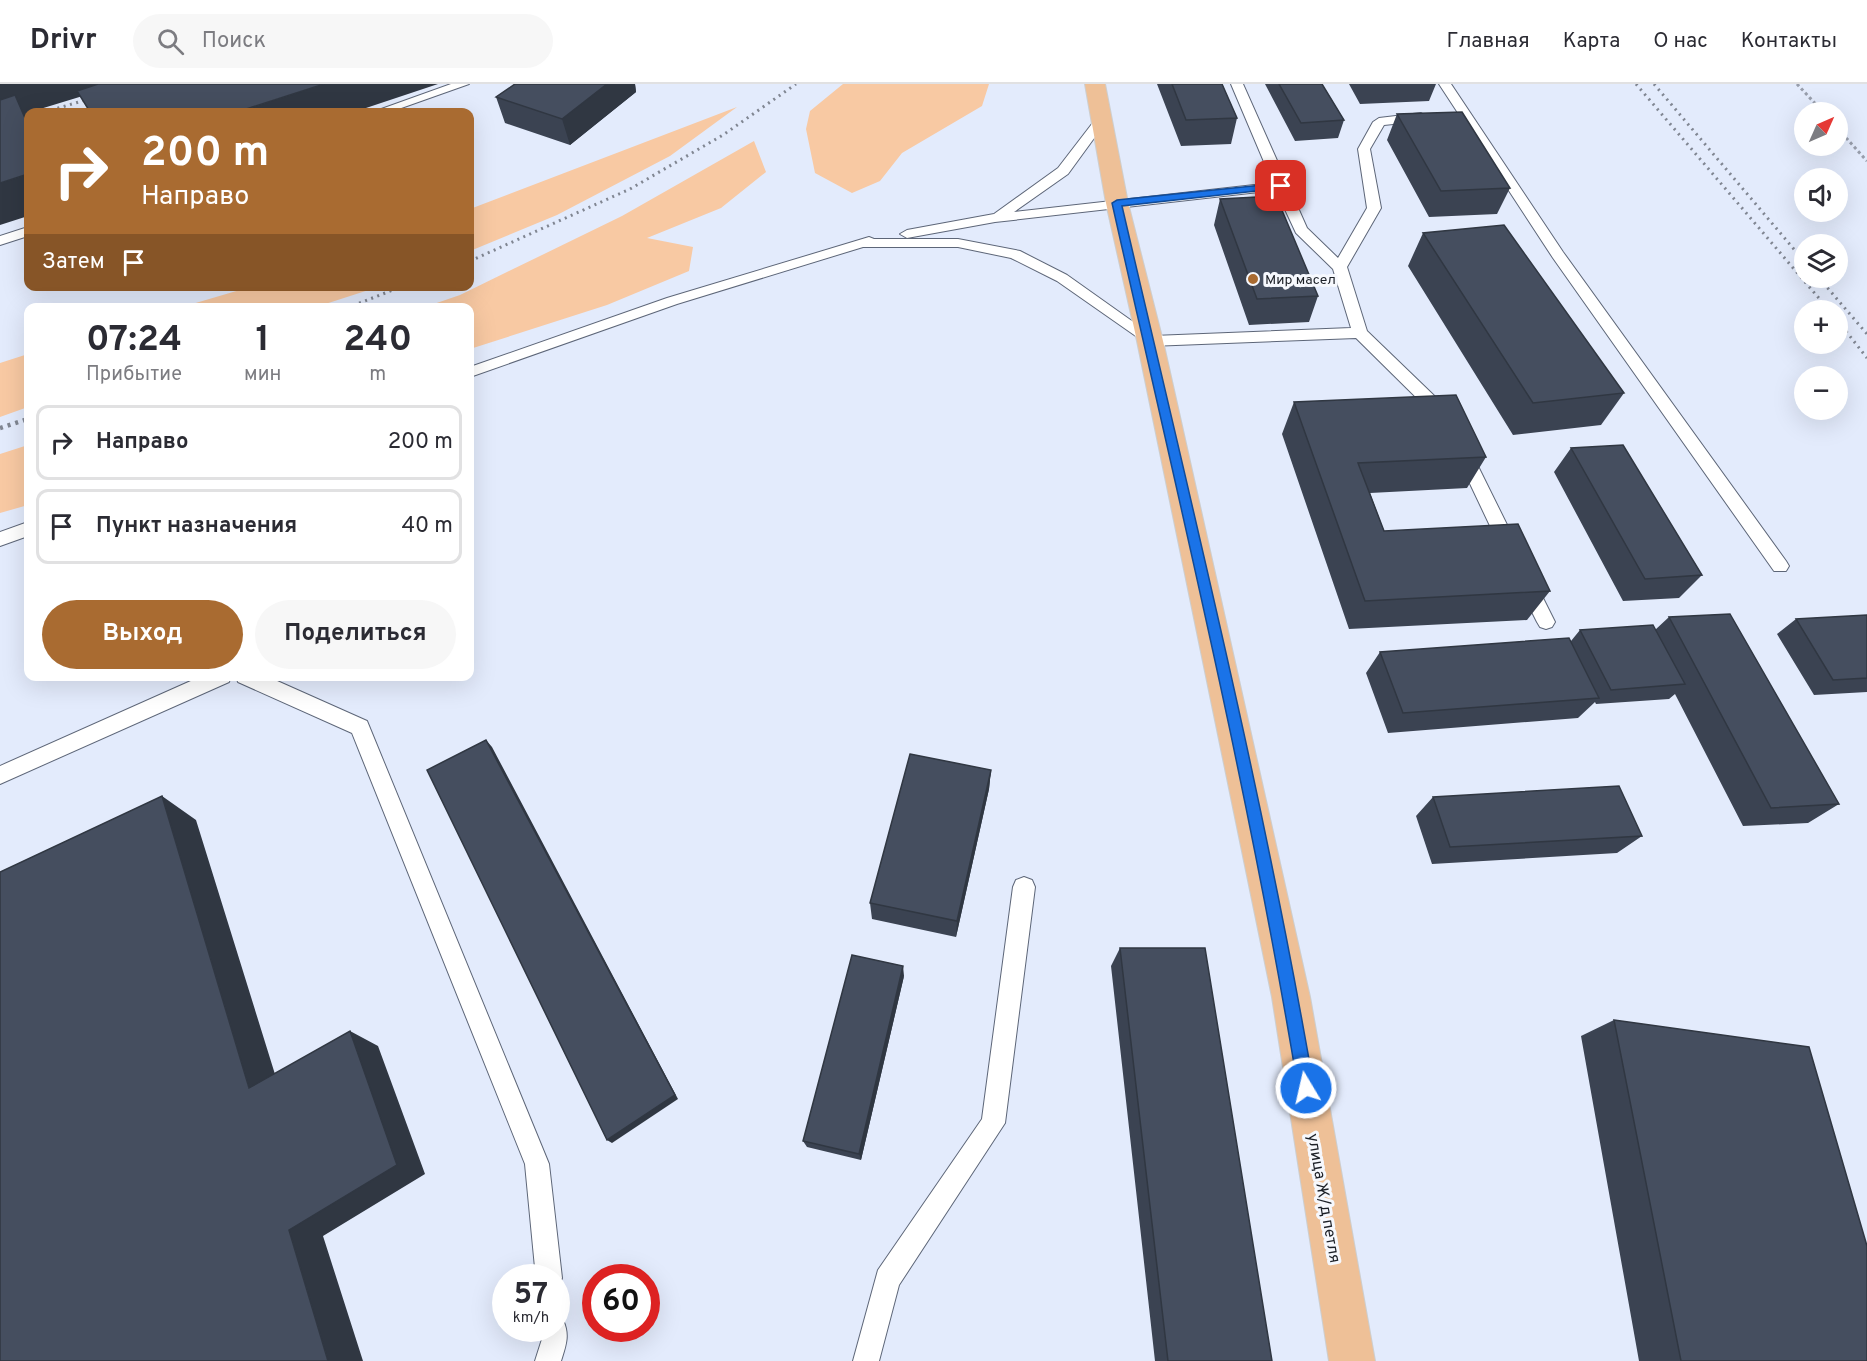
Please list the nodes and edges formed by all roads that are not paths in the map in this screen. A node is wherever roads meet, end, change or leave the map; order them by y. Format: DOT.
graph roads {
  1 [pos="463,84"];
  2 [pos="1095,84"];
  3 [pos="1237,84"];
  4 [pos="1445,84"];
  5 [pos="391,108"];
  6 [pos="1451,114"];
  7 [pos="1102,119"];
  8 [pos="1281,186"];
  9 [pos="1117,203"];
  10 [pos="994,218"];
  11 [pos="24,232"];
  12 [pos="0,240"];
  13 [pos="858,243"];
  14 [pos="1340,267"];
  15 [pos="1360,333"];
  16 [pos="1150,341"];
  17 [pos="474,371"];
  18 [pos="24,530"];
  19 [pos="0,539"];
  20 [pos="1780,566"];
  21 [pos="1546,622"];
  22 [pos="211,681"];
  23 [pos="256,681"];
  24 [pos="0,775"];
  25 [pos="1024,887"];
  26 [pos="548,1264"];
  27 [pos="554,1342"];
  28 [pos="548,1361"];
  29 [pos="866,1361"];
  30 [pos="1352,1361"];
  1 -- 5 [label="lane"];
  2 -- 7 [label="main road, улица Ж/д петля"];
  3 -- 8 [label="lane"];
  4 -- 6 [label="lane"];
  6 -- 14 [label="lane"];
  6 -- 20 [label="lane"];
  7 -- 9 [label="main road, улица Ж/д петля"];
  7 -- 10 [label="lane"];
  8 -- 9 [label="lane"];
  8 -- 14 [label="lane"];
  9 -- 10 [label="lane"];
  9 -- 16 [label="main road, улица Ж/д петля"];
  10 -- 13 [label="lane"];
  11 -- 12 [label="lane"];
  13 -- 16 [label="lane"];
  13 -- 17 [label="lane"];
  14 -- 15 [label="lane"];
  15 -- 16 [label="lane"];
  15 -- 21 [label="lane"];
  16 -- 30 [label="main road, улица Ж/д петля"];
  18 -- 19 [label="lane"];
  22 -- 24 [label="lane"];
  23 -- 26 [label="lane"];
  25 -- 29 [label="lane"];
  27 -- 28 [label="lane"];
}
